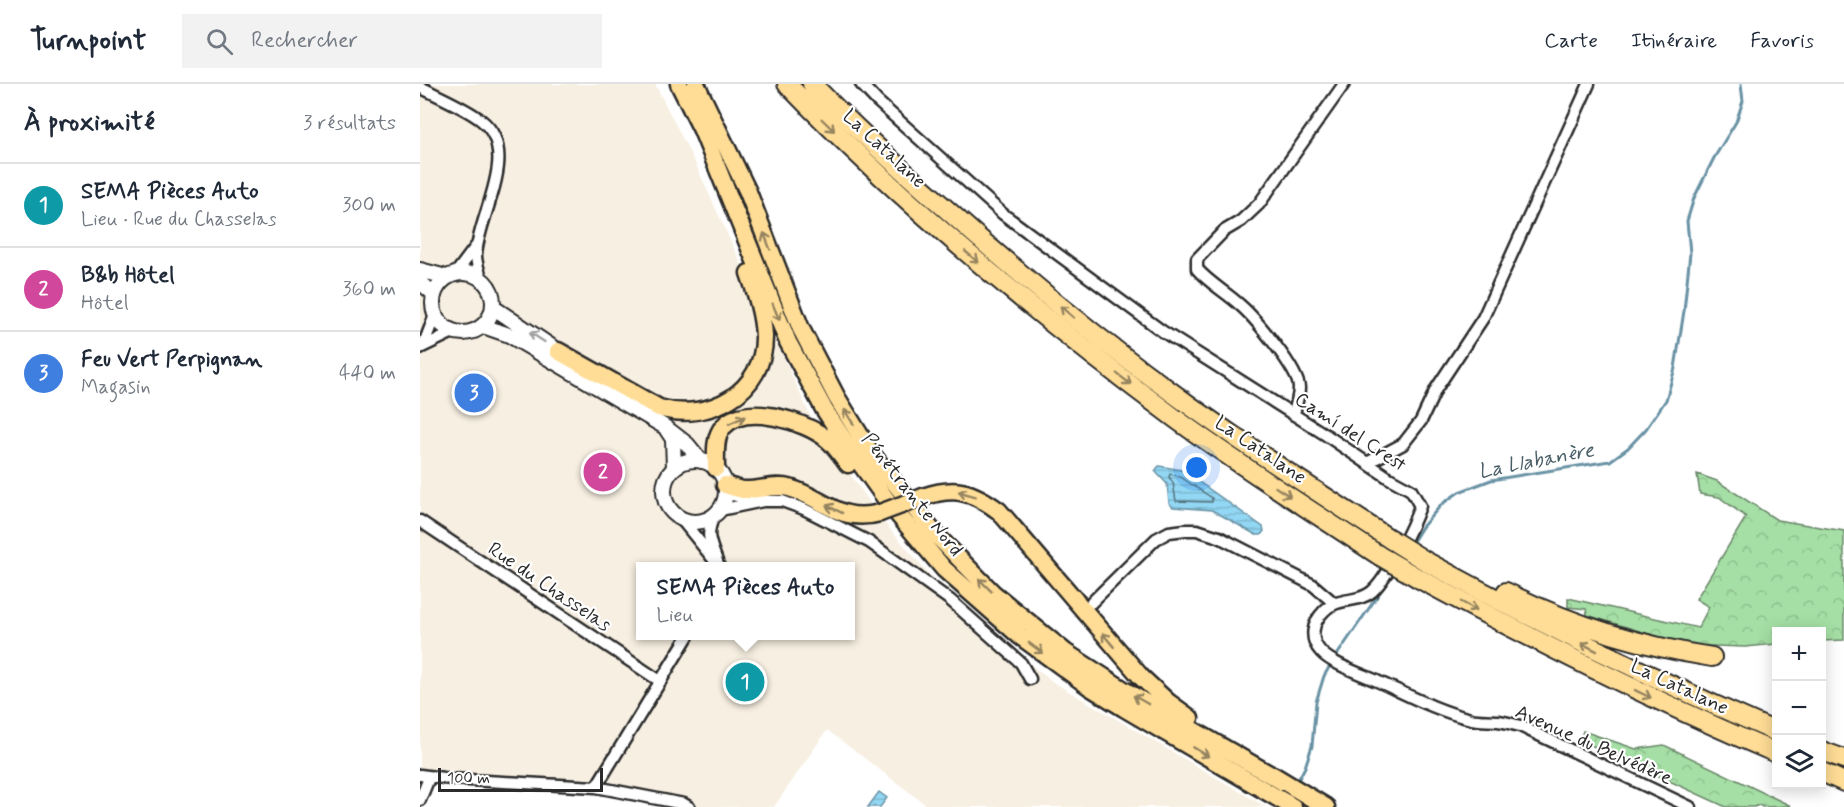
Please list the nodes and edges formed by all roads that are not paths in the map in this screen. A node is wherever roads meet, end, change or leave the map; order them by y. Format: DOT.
graph roads {
  1 [pos="786,84"];
  2 [pos="812,84"];
  3 [pos="861,84"];
  4 [pos="1344,84"];
  5 [pos="1589,84"];
  6 [pos="686,86"];
  7 [pos="420,87"];
  8 [pos="479,242"];
  9 [pos="420,270"];
  10 [pos="451,275"];
  11 [pos="481,278"];
  12 [pos="420,282"];
  13 [pos="434,294"];
  14 [pos="494,308"];
  15 [pos="435,315"];
  16 [pos="483,326"];
  17 [pos="453,332"];
  18 [pos="421,347"];
  19 [pos="558,351"];
  20 [pos="574,372"];
  21 [pos="1294,415"];
  22 [pos="664,427"];
  23 [pos="701,461"];
  24 [pos="1367,463"];
  25 [pos="674,468"];
  26 [pos="716,468"];
  27 [pos="726,489"];
  28 [pos="762,501"];
  29 [pos="717,513"];
  30 [pos="420,520"];
  31 [pos="682,520"];
  32 [pos="1429,557"];
  33 [pos="715,562"];
  34 [pos="717,562"];
  35 [pos="944,569"];
  36 [pos="1091,603"];
  37 [pos="1334,603"];
  38 [pos="686,640"];
  39 [pos="1712,657"];
  40 [pos="1030,679"];
  41 [pos="660,681"];
  42 [pos="1772,730"];
  43 [pos="1772,751"];
  44 [pos="1826,753"];
  45 [pos="1844,759"];
  46 [pos="1826,773"];
  47 [pos="424,776"];
  48 [pos="1844,781"];
  49 [pos="596,787"];
  50 [pos="1278,789"];
  51 [pos="420,800"];
  52 [pos="1298,801"];
  53 [pos="684,806"];
  54 [pos="1326,807"];
  55 [pos="1690,807"];
  1 -- 43 [label="highway, La Catalane, one-way, bridge"];
  32 -- 2 [label="highway, La Catalane, one-way, bridge"];
  3 -- 21 [label="street, Camí del Crest"];
  4 -- 21 [label="street"];
  5 -- 24 [label="street"];
  6 -- 19 [label="highway"];
  6 -- 35 [label="highway, Pénétrante Nord, one-way"];
  50 -- 6 [label="highway, Pénétrante Nord, one-way"];
  7 -- 8 [label="street"];
  8 -- 10 [label="street"];
  8 -- 11 [label="street"];
  9 -- 10 [label="main road"];
  10 -- 11 [label="main road"];
  10 -- 13 [label="main road"];
  11 -- 14 [label="main road"];
  12 -- 13 [label="main road"];
  13 -- 15 [label="main road"];
  14 -- 16 [label="main road"];
  19 -- 14 [label="main road, one-way"];
  15 -- 17 [label="main road"];
  15 -- 18 [label="street"];
  16 -- 17 [label="main road"];
  16 -- 20 [label="main road"];
  17 -- 18 [label="street"];
  19 -- 20 [label="main road"];
  20 -- 22 [label="main road"];
  21 -- 24 [label="street, Camí del Crest"];
  22 -- 23 [label="main road"];
  22 -- 25 [label="main road"];
  23 -- 25 [label="main road"];
  23 -- 26 [label="main road"];
  24 -- 37 [label="street, Camí del Crest"];
  25 -- 31 [label="main road"];
  26 -- 27 [label="main road"];
  26 -- 35 [label="highway, one-way"];
  27 -- 28 [label="street"];
  27 -- 29 [label="main road"];
  50 -- 27 [label="highway, one-way, bridge"];
  28 -- 29 [label="street"];
  28 -- 40 [label="street"];
  29 -- 31 [label="main road"];
  29 -- 34 [label="street"];
  30 -- 41 [label="street, Rue du Chasselas"];
  31 -- 33 [label="street"];
  32 -- 39 [label="highway"];
  42 -- 32 [label="highway, La Catalane, one-way"];
  35 -- 50 [label="highway, Pénétrante Nord, one-way"];
  36 -- 37 [label="street"];
  37 -- 55 [label="street, Avenue du Belvédère"];
  38 -- 41 [label="street"];
  41 -- 49 [label="street"];
  44 -- 45 [label="highway"];
  46 -- 48 [label="highway"];
  47 -- 49 [label="street"];
  47 -- 51 [label="street"];
  49 -- 53 [label="street"];
  50 -- 52 [label="highway"];
  52 -- 54 [label="highway"];
}
